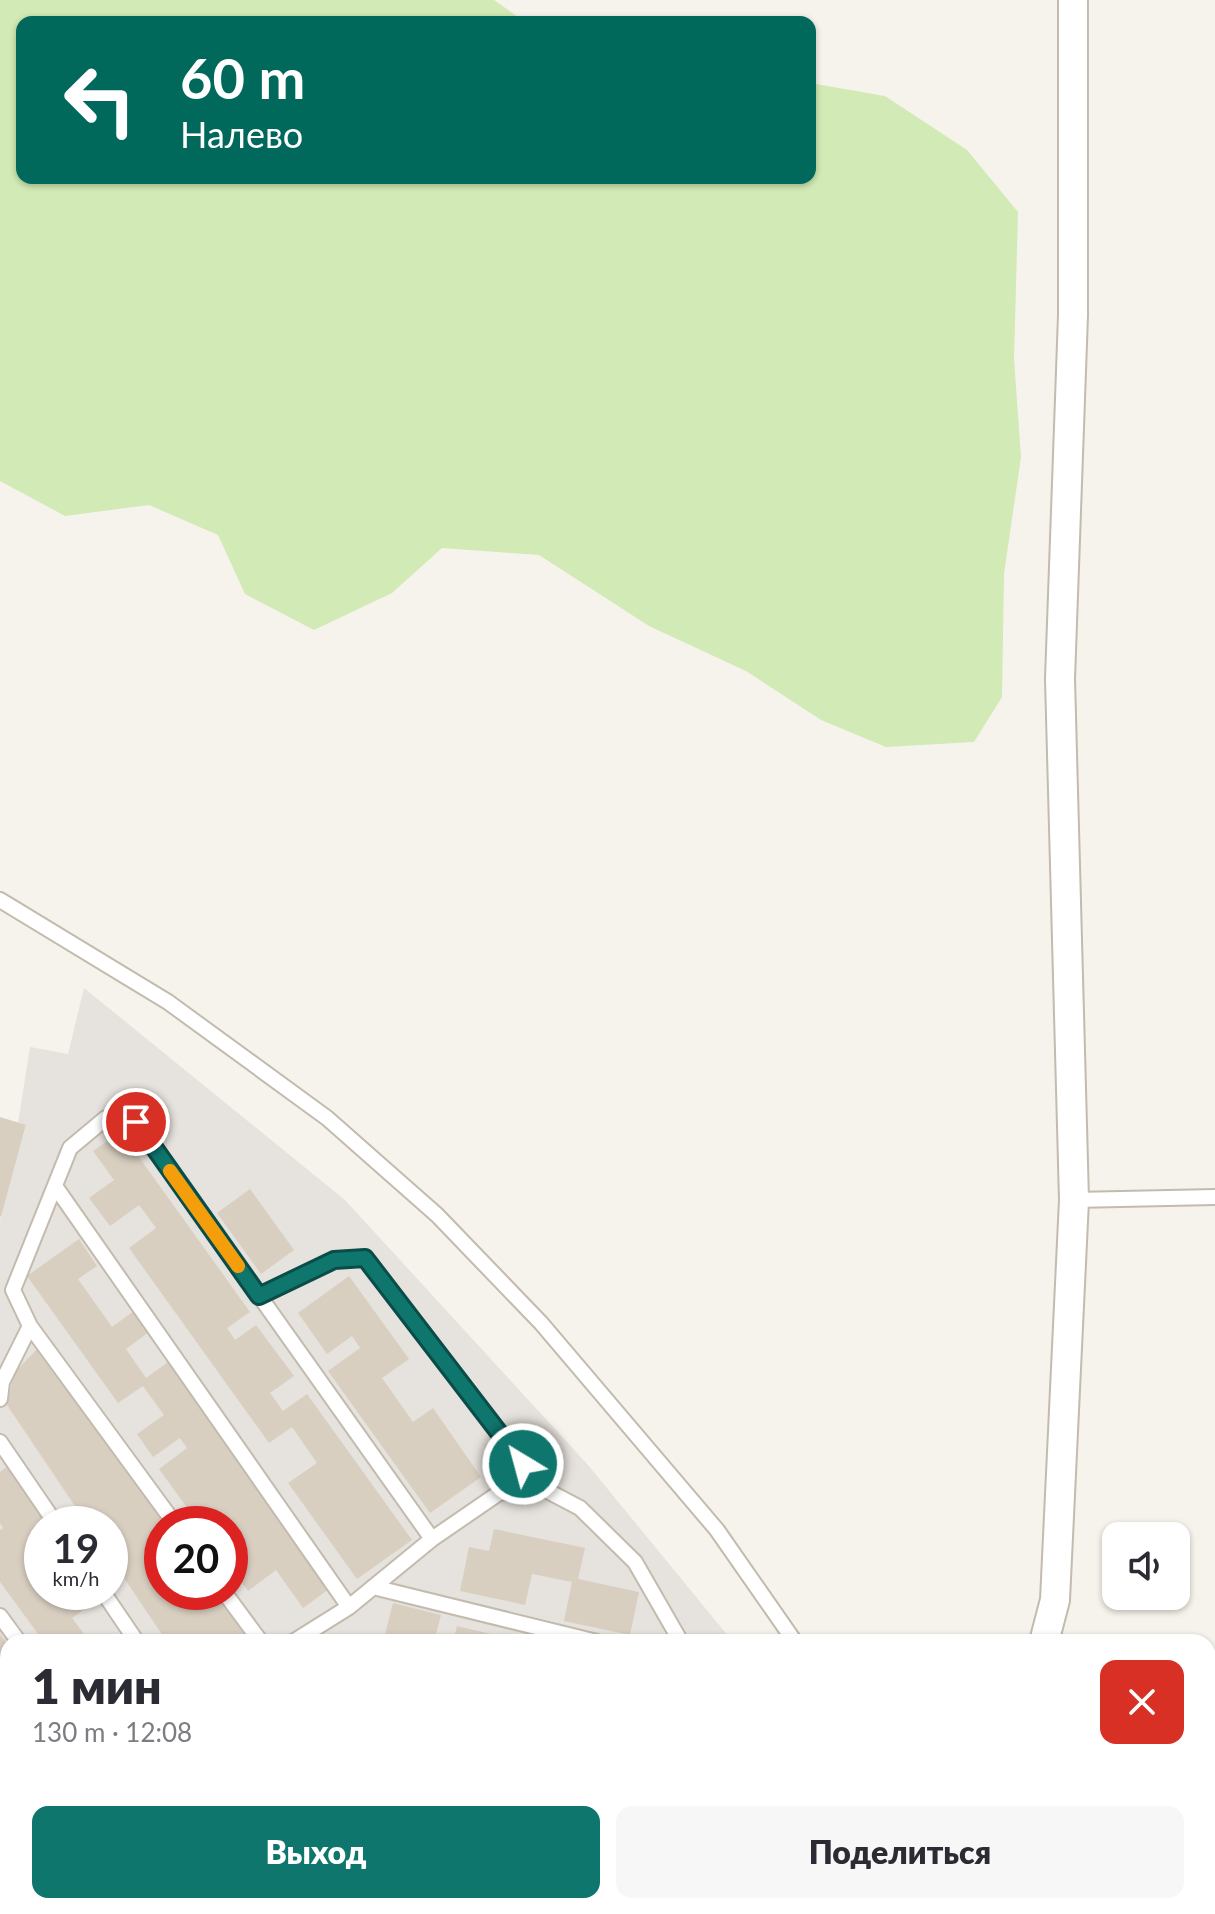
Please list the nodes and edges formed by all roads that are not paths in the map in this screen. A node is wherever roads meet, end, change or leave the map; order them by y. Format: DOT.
graph roads {
  1 [pos="1073,0"];
  2 [pos="0,900"];
  3 [pos="55,1186"];
  4 [pos="1215,1197"];
  5 [pos="1074,1200"];
  6 [pos="259,1296"];
  7 [pos="30,1326"];
  8 [pos="0,1399"];
  9 [pos="0,1442"];
  10 [pos="540,1487"];
  11 [pos="44,1506"];
  12 [pos="162,1506"];
  13 [pos="432,1539"];
  14 [pos="373,1587"];
  15 [pos="349,1607"];
  16 [pos="115,1610"];
  17 [pos="237,1610"];
  18 [pos="0,1616"];
  19 [pos="13,1634"];
  20 [pos="132,1634"];
  21 [pos="255,1634"];
  22 [pos="306,1634"];
  23 [pos="564,1634"];
  24 [pos="676,1634"];
  25 [pos="789,1634"];
  26 [pos="1046,1634"];
  1 -- 5 [label="street"];
  2 -- 25 [label="lane"];
  3 -- 6 [label="lane"];
  3 -- 7 [label="lane"];
  3 -- 15 [label="lane"];
  4 -- 5 [label="lane"];
  5 -- 26 [label="street"];
  6 -- 10 [label="lane"];
  6 -- 13 [label="lane"];
  7 -- 8 [label="lane"];
  7 -- 12 [label="lane"];
  9 -- 11 [label="lane"];
  10 -- 13 [label="lane"];
  10 -- 24 [label="lane"];
  13 -- 14 [label="lane"];
  14 -- 15 [label="lane"];
  14 -- 23 [label="lane"];
  15 -- 22 [label="lane"];
  16 -- 20 [label="lane"];
  17 -- 21 [label="lane"];
  18 -- 19 [label="lane"];
}
